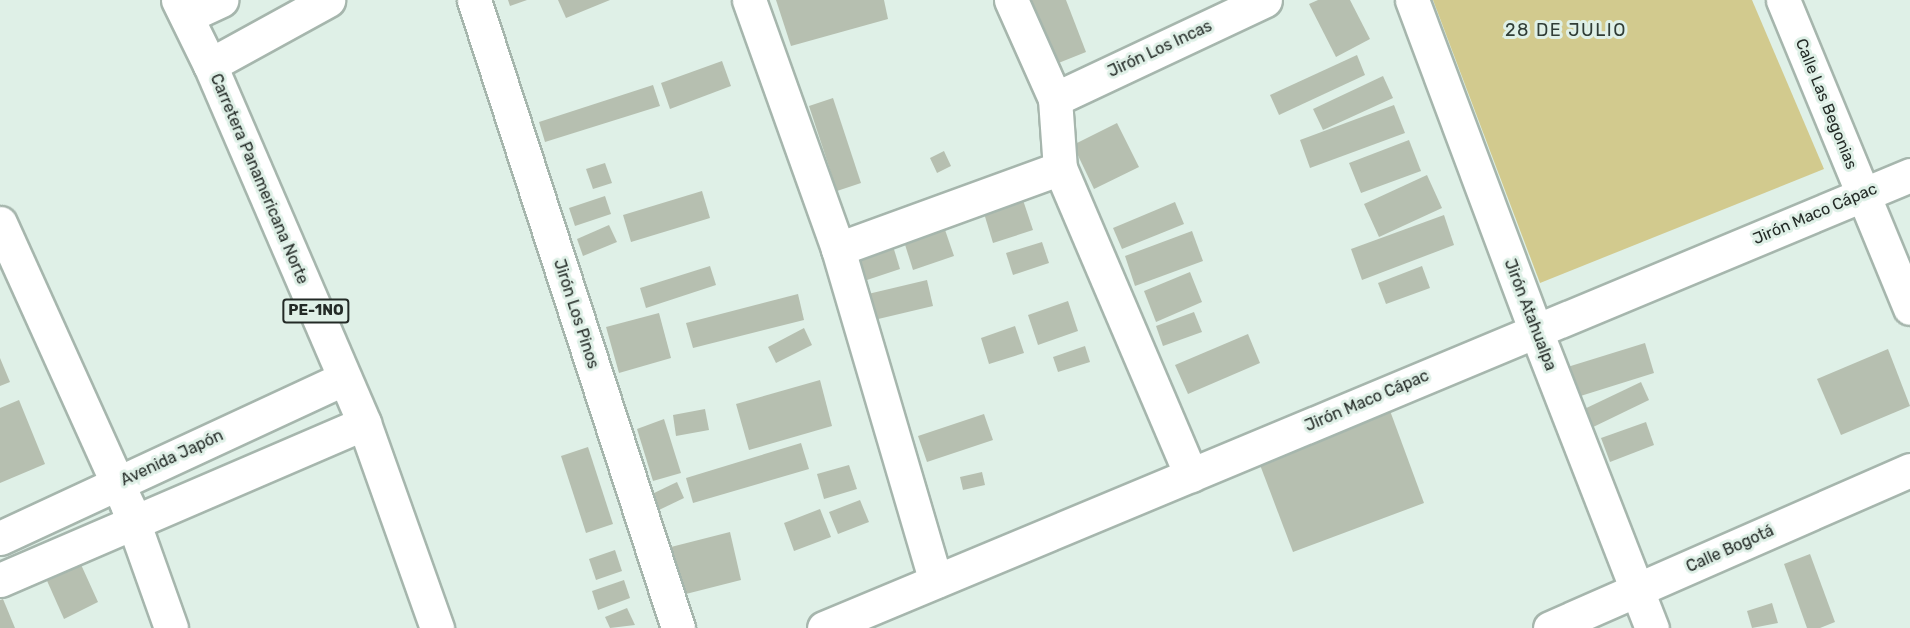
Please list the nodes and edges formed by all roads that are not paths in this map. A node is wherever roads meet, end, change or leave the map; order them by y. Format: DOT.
graph roads {
  1 [pos="222,0"];
  2 [pos="328,0"];
  3 [pos="474,0"];
  4 [pos="749,0"];
  5 [pos="1011,0"];
  6 [pos="1265,0"];
  7 [pos="1412,0"];
  8 [pos="1783,0"];
  9 [pos="183,8"];
  10 [pos="210,65"];
  11 [pos="1055,99"];
  12 [pos="1060,168"];
  13 [pos="1910,175"];
  14 [pos="1863,194"];
  15 [pos="0,223"];
  16 [pos="838,249"];
  17 [pos="1910,308"];
  18 [pos="1536,331"];
  19 [pos="344,378"];
  20 [pos="364,423"];
  21 [pos="1910,471"];
  22 [pos="1191,475"];
  23 [pos="117,484"];
  24 [pos="134,522"];
  25 [pos="0,538"];
  26 [pos="0,580"];
  27 [pos="936,581"];
  28 [pos="1637,590"];
  29 [pos="171,628"];
  30 [pos="437,628"];
  31 [pos="678,628"];
  32 [pos="824,628"];
  33 [pos="1550,628"];
  34 [pos="1652,628"];
  1 -- 9 [label="street"];
  2 -- 10 [label="street"];
  3 -- 31 [label="street, Jirón Los Pinos"];
  4 -- 16 [label="street"];
  5 -- 11 [label="street"];
  6 -- 11 [label="street, Jirón Los Incas"];
  7 -- 18 [label="street, Jirón Atahualpa"];
  8 -- 14 [label="street, Calle Las Begonias"];
  9 -- 10 [label="street, Carretera Panamericana Norte / PE-1NO"];
  10 -- 19 [label="street, Carretera Panamericana Norte / PE-1NO"];
  11 -- 12 [label="street"];
  12 -- 16 [label="street"];
  12 -- 22 [label="street"];
  13 -- 14 [label="street, Jirón Maco Cápac"];
  14 -- 17 [label="street, Calle Las Begonias"];
  14 -- 18 [label="street, Jirón Maco Cápac"];
  15 -- 23 [label="street"];
  16 -- 27 [label="street"];
  18 -- 22 [label="street, Jirón Maco Cápac"];
  18 -- 28 [label="street, Jirón Atahualpa"];
  19 -- 20 [label="street, Carretera Panamericana Norte / PE-1NO"];
  19 -- 23 [label="street, Avenida Japón"];
  20 -- 24 [label="street"];
  20 -- 30 [label="street, Carretera Panamericana Norte / PE-1NO"];
  21 -- 28 [label="street, Calle Bogotá"];
  22 -- 27 [label="street, Jirón Maco Cápac"];
  23 -- 24 [label="street"];
  23 -- 25 [label="street, Avenida Japón"];
  24 -- 26 [label="street"];
  24 -- 29 [label="street"];
  27 -- 32 [label="street, Jirón Maco Cápac"];
  28 -- 33 [label="street, Calle Bogotá"];
  28 -- 34 [label="street, Jirón Atahualpa"];
}
